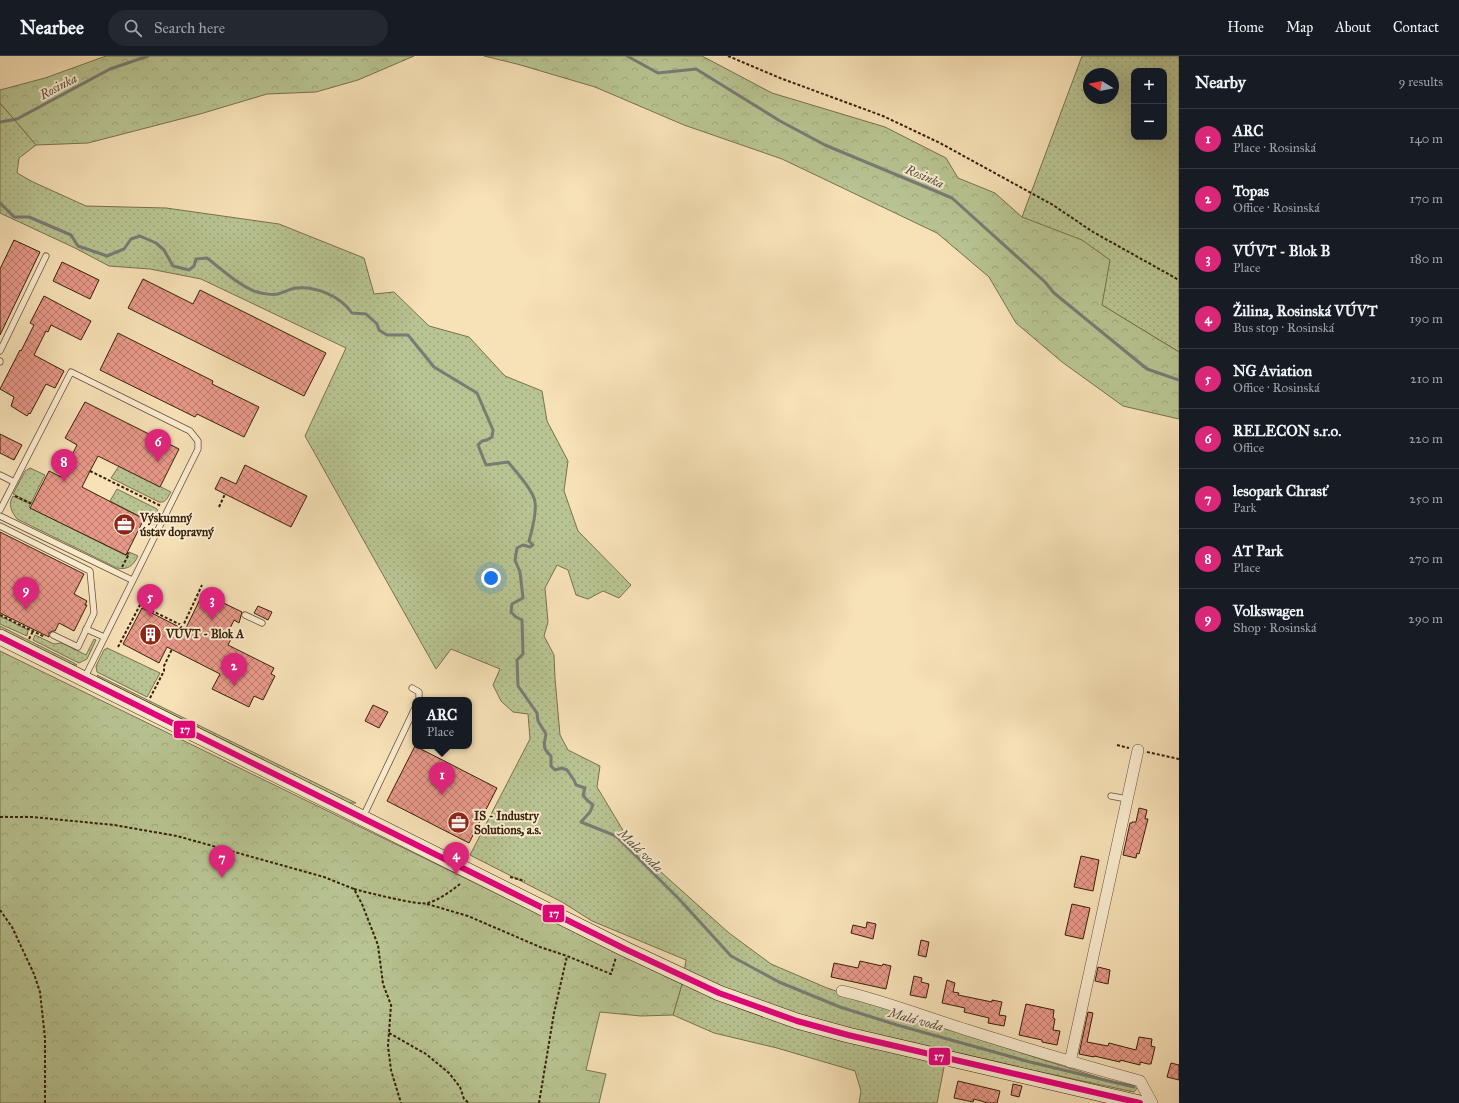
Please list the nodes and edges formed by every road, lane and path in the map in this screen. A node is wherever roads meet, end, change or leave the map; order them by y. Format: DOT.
graph roads {
  1 [pos="728,56"];
  2 [pos="46,256"];
  3 [pos="1179,280"];
  4 [pos="0,351"];
  5 [pos="90,471"];
  6 [pos="0,475"];
  7 [pos="14,482"];
  8 [pos="226,494"];
  9 [pos="13,495"];
  10 [pos="32,504"];
  11 [pos="219,507"];
  12 [pos="168,509"];
  13 [pos="0,510"];
  14 [pos="0,516"];
  15 [pos="0,526"];
  16 [pos="127,553"];
  17 [pos="121,569"];
  18 [pos="132,580"];
  19 [pos="202,585"];
  20 [pos="0,615"];
  21 [pos="244,615"];
  22 [pos="262,623"];
  23 [pos="86,629"];
  24 [pos="33,631"];
  25 [pos="53,635"];
  26 [pos="30,636"];
  27 [pos="0,637"];
  28 [pos="104,637"];
  29 [pos="63,640"];
  30 [pos="118,648"];
  31 [pos="172,649"];
  32 [pos="84,679"];
  33 [pos="412,688"];
  34 [pos="419,697"];
  35 [pos="150,699"];
  36 [pos="412,714"];
  37 [pos="1138,750"];
  38 [pos="1111,796"];
  39 [pos="1127,799"];
  40 [pos="0,817"];
  41 [pos="363,818"];
  42 [pos="460,884"];
  43 [pos="354,889"];
  44 [pos="427,904"];
  45 [pos="0,910"];
  46 [pos="567,956"];
  47 [pos="616,957"];
  48 [pos="842,992"];
  49 [pos="388,1032"];
  50 [pos="1070,1062"];
  51 [pos="45,1103"];
  52 [pos="401,1103"];
  53 [pos="470,1103"];
  54 [pos="539,1103"];
  55 [pos="1137,1103"];
  56 [pos="1152,1103"];
  1 -- 3 [label="path"];
  2 -- 4 [label="lane"];
  5 -- 12 [label="path"];
  6 -- 7 [label="lane"];
  7 -- 12 [label="lane"];
  7 -- 13 [label="lane"];
  8 -- 11 [label="path"];
  9 -- 10 [label="path"];
  12 -- 18 [label="lane"];
  14 -- 18 [label="lane"];
  15 -- 23 [label="lane"];
  16 -- 17 [label="path"];
  18 -- 28 [label="lane"];
  19 -- 30 [label="path"];
  20 -- 24 [label="path"];
  21 -- 22 [label="lane"];
  23 -- 28 [label="lane"];
  23 -- 29 [label="lane"];
  24 -- 26 [label="path"];
  24 -- 29 [label="path"];
  25 -- 29 [label="lane"];
  27 -- 32 [label="street"];
  28 -- 32 [label="lane"];
  31 -- 35 [label="path"];
  32 -- 41 [label="street"];
  33 -- 34 [label="lane"];
  36 -- 41 [label="lane"];
  37 -- 39 [label="street"];
  38 -- 39 [label="lane"];
  39 -- 50 [label="street"];
  40 -- 43 [label="path"];
  41 -- 55 [label="street"];
  42 -- 44 [label="path"];
  43 -- 44 [label="path"];
  43 -- 49 [label="path"];
  44 -- 46 [label="path"];
  45 -- 51 [label="path"];
  46 -- 47 [label="path"];
  46 -- 54 [label="path"];
  48 -- 50 [label="street"];
  49 -- 52 [label="path"];
  49 -- 53 [label="path"];
  50 -- 56 [label="street"];
}
